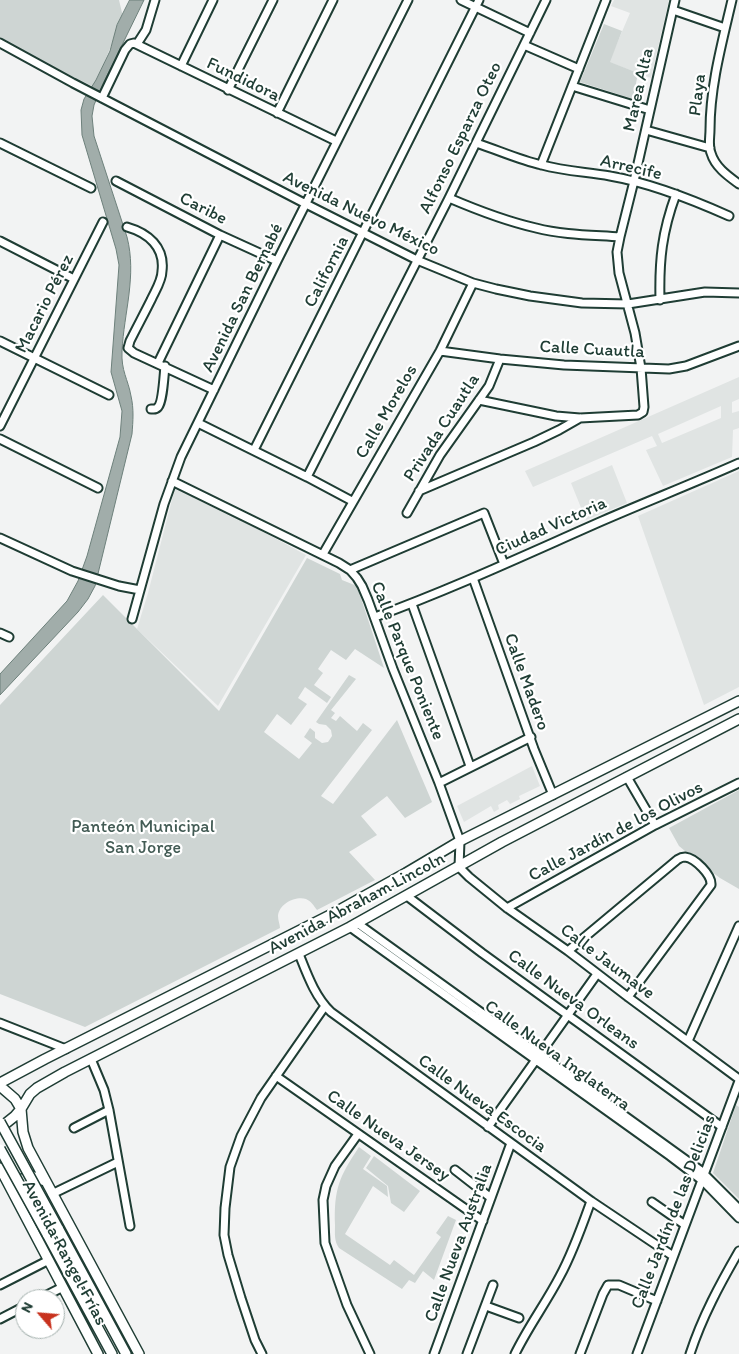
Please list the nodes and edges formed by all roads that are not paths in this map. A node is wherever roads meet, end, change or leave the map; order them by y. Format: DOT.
graph roads {
  1 [pos="155,0"];
  2 [pos="213,0"];
  3 [pos="273,0"];
  4 [pos="333,0"];
  5 [pos="408,0"];
  6 [pos="461,0"];
  7 [pos="546,0"];
  8 [pos="605,0"];
  9 [pos="675,0"];
  10 [pos="732,0"];
  11 [pos="477,4"];
  12 [pos="673,10"];
  13 [pos="725,28"];
  14 [pos="530,33"];
  15 [pos="2,44"];
  16 [pos="137,44"];
  17 [pos="524,45"];
  18 [pos="0,53"];
  19 [pos="180,66"];
  20 [pos="579,69"];
  21 [pos="572,86"];
  22 [pos="228,90"];
  23 [pos="101,97"];
  24 [pos="650,110"];
  25 [pos="277,113"];
  26 [pos="646,130"];
  27 [pos="336,141"];
  28 [pos="0,143"];
  29 [pos="476,143"];
  30 [pos="710,148"];
  31 [pos="541,165"];
  32 [pos="116,181"];
  33 [pos="634,181"];
  34 [pos="739,184"];
  35 [pos="91,188"];
  36 [pos="676,194"];
  37 [pos="449,198"];
  38 [pos="306,204"];
  39 [pos="729,216"];
  40 [pos="103,222"];
  41 [pos="127,227"];
  42 [pos="364,233"];
  43 [pos="220,234"];
  44 [pos="620,237"];
  45 [pos="0,241"];
  46 [pos="277,260"];
  47 [pos="417,260"];
  48 [pos="74,279"];
  49 [pos="473,283"];
  50 [pos="739,293"];
  51 [pos="660,300"];
  52 [pos="628,304"];
  53 [pos="0,341"];
  54 [pos="739,346"];
  55 [pos="440,351"];
  56 [pos="34,359"];
  57 [pos="500,359"];
  58 [pos="161,365"];
  59 [pos="641,368"];
  60 [pos="214,390"];
  61 [pos="109,395"];
  62 [pos="479,400"];
  63 [pos="151,409"];
  64 [pos="580,418"];
  65 [pos="198,423"];
  66 [pos="0,426"];
  67 [pos="0,439"];
  68 [pos="254,450"];
  69 [pos="739,462"];
  70 [pos="307,477"];
  71 [pos="172,481"];
  72 [pos="98,488"];
  73 [pos="419,491"];
  74 [pos="352,502"];
  75 [pos="407,513"];
  76 [pos="0,538"];
  77 [pos="323,554"];
  78 [pos="504,564"];
  79 [pos="350,570"];
  80 [pos="473,578"];
  81 [pos="140,590"];
  82 [pos="412,604"];
  83 [pos="374,617"];
  84 [pos="132,619"];
  85 [pos="0,633"];
  86 [pos="9,637"];
  87 [pos="739,701"];
  88 [pos="739,719"];
  89 [pos="530,737"];
  90 [pos="470,766"];
  91 [pos="627,777"];
  92 [pos="439,783"];
  93 [pos="739,783"];
  94 [pos="553,795"];
  95 [pos="655,825"];
  96 [pos="460,840"];
  97 [pos="459,867"];
  98 [pos="407,896"];
  99 [pos="507,908"];
  100 [pos="353,925"];
  101 [pos="739,926"];
  102 [pos="568,951"];
  103 [pos="299,954"];
  104 [pos="597,974"];
  105 [pos="628,997"];
  106 [pos="325,1006"];
  107 [pos="568,1015"];
  108 [pos="0,1023"];
  109 [pos="688,1041"];
  110 [pos="66,1050"];
  111 [pos="538,1058"];
  112 [pos="91,1059"];
  113 [pos="276,1076"];
  114 [pos="739,1080"];
  115 [pos="0,1085"];
  116 [pos="21,1110"];
  117 [pos="109,1110"];
  118 [pos="0,1122"];
  119 [pos="488,1127"];
  120 [pos="722,1127"];
  121 [pos="0,1128"];
  122 [pos="74,1128"];
  123 [pos="358,1134"];
  124 [pos="511,1143"];
  125 [pos="0,1149"];
  126 [pos="35,1161"];
  127 [pos="118,1162"];
  128 [pos="1,1170"];
  129 [pos="455,1170"];
  130 [pos="704,1178"];
  131 [pos="45,1181"];
  132 [pos="52,1194"];
  133 [pos="491,1198"];
  134 [pos="17,1199"];
  135 [pos="591,1201"];
  136 [pos="652,1202"];
  137 [pos="739,1209"];
  138 [pos="739,1218"];
  139 [pos="483,1221"];
  140 [pos="685,1225"];
  141 [pos="130,1226"];
  142 [pos="739,1250"];
  143 [pos="673,1256"];
  144 [pos="49,1260"];
  145 [pos="493,1284"];
  146 [pos="0,1285"];
  147 [pos="63,1287"];
  148 [pos="59,1289"];
  149 [pos="657,1301"];
  150 [pos="100,1306"];
  151 [pos="486,1306"];
  152 [pos="15,1311"];
  153 [pos="90,1314"];
  154 [pos="519,1318"];
  155 [pos="0,1319"];
  156 [pos="469,1353"];
  157 [pos="98,1354"];
  158 [pos="104,1354"];
  159 [pos="112,1354"];
  160 [pos="126,1354"];
  161 [pos="137,1354"];
  162 [pos="262,1354"];
  163 [pos="370,1354"];
  164 [pos="434,1354"];
  165 [pos="515,1354"];
  166 [pos="580,1354"];
  167 [pos="638,1354"];
  168 [pos="690,1354"];
  1 -- 16 [label="street"];
  2 -- 19 [label="street"];
  3 -- 22 [label="street"];
  4 -- 25 [label="street"];
  5 -- 27 [label="street, Avenida San Bernabé"];
  6 -- 11 [label="street"];
  7 -- 14 [label="street, Alfonso Esparza Oteo"];
  8 -- 20 [label="street"];
  9 -- 12 [label="street, Marea Alta"];
  10 -- 13 [label="street, Playa"];
  11 -- 14 [label="street"];
  11 -- 42 [label="street, California"];
  12 -- 13 [label="street"];
  12 -- 24 [label="street, Marea Alta"];
  13 -- 30 [label="street, Playa"];
  14 -- 17 [label="street, Alfonso Esparza Oteo"];
  15 -- 18 [label="street"];
  15 -- 23 [label="street, Avenida Nuevo México"];
  16 -- 19 [label="street, Fundidora"];
  16 -- 23 [label="street"];
  17 -- 20 [label="street"];
  17 -- 29 [label="street, Alfonso Esparza Oteo"];
  19 -- 22 [label="street, Fundidora"];
  20 -- 21 [label="street"];
  21 -- 24 [label="street"];
  21 -- 31 [label="street"];
  22 -- 25 [label="street, Fundidora"];
  23 -- 38 [label="street, Avenida Nuevo México"];
  24 -- 26 [label="street, Marea Alta"];
  25 -- 27 [label="street, Fundidora"];
  26 -- 30 [label="street"];
  26 -- 33 [label="street, Marea Alta"];
  27 -- 38 [label="street, Avenida San Bernabé"];
  28 -- 35 [label="street"];
  29 -- 31 [label="street, Arrecife"];
  29 -- 37 [label="street, Alfonso Esparza Oteo"];
  30 -- 34 [label="street, Playa"];
  31 -- 33 [label="street, Arrecife"];
  32 -- 43 [label="street, Caribe"];
  33 -- 36 [label="street, Arrecife"];
  33 -- 44 [label="street, Marea Alta"];
  36 -- 39 [label="street"];
  36 -- 51 [label="street, Arrecife"];
  37 -- 44 [label="street"];
  37 -- 47 [label="street, Alfonso Esparza Oteo"];
  38 -- 42 [label="street, Avenida Nuevo México"];
  38 -- 46 [label="street, Avenida San Bernabé"];
  40 -- 48 [label="street, Macario Pérez"];
  41 -- 58 [label="street"];
  42 -- 47 [label="street, Avenida Nuevo México"];
  42 -- 68 [label="street, California"];
  43 -- 46 [label="street, Caribe"];
  43 -- 58 [label="street"];
  44 -- 52 [label="street, Marea Alta"];
  45 -- 48 [label="street"];
  46 -- 60 [label="street, Avenida San Bernabé"];
  47 -- 49 [label="street, Avenida Nuevo México"];
  47 -- 70 [label="street, Alfonso Esparza Oteo"];
  48 -- 56 [label="street, Macario Pérez"];
  49 -- 52 [label="street, Avenida Nuevo México"];
  49 -- 55 [label="street, Calle Morelos"];
  50 -- 51 [label="street, Avenida Nuevo México"];
  51 -- 52 [label="street, Avenida Nuevo México"];
  52 -- 59 [label="street, Marea Alta"];
  53 -- 56 [label="street"];
  54 -- 59 [label="street, Calle Cuautla"];
  55 -- 57 [label="street, Calle Cuautla"];
  55 -- 74 [label="street, Calle Morelos"];
  56 -- 61 [label="street"];
  56 -- 66 [label="street, Macario Pérez"];
  57 -- 59 [label="street, Calle Cuautla"];
  57 -- 62 [label="street, Privada Cuautla"];
  58 -- 60 [label="street"];
  58 -- 63 [label="street"];
  59 -- 64 [label="street, Marea Alta"];
  60 -- 65 [label="street, Avenida San Bernabé"];
  62 -- 64 [label="street"];
  62 -- 73 [label="street, Privada Cuautla"];
  64 -- 73 [label="street"];
  65 -- 68 [label="street"];
  65 -- 71 [label="street, Avenida San Bernabé"];
  67 -- 72 [label="street"];
  68 -- 70 [label="street"];
  69 -- 78 [label="street, Ciudad Victoria"];
  70 -- 74 [label="street"];
  71 -- 77 [label="street, Calle Parque Poniente"];
  71 -- 81 [label="street, Avenida San Bernabé"];
  73 -- 75 [label="street, Privada Cuautla"];
  74 -- 77 [label="street, Calle Morelos"];
  76 -- 81 [label="street"];
  77 -- 79 [label="street, Calle Parque Poniente"];
  78 -- 79 [label="street"];
  78 -- 80 [label="street, Ciudad Victoria"];
  79 -- 83 [label="street, Calle Parque Poniente"];
  80 -- 82 [label="street, Ciudad Victoria"];
  80 -- 89 [label="street, Calle Madero"];
  81 -- 84 [label="street, Avenida San Bernabé"];
  82 -- 83 [label="street, Ciudad Victoria"];
  82 -- 90 [label="street"];
  83 -- 92 [label="street, Calle Parque Poniente"];
  85 -- 86 [label="street"];
  87 -- 94 [label="main road"];
  88 -- 91 [label="main road, Avenida Abraham Lincoln"];
  89 -- 90 [label="street"];
  89 -- 94 [label="street, Calle Madero"];
  90 -- 92 [label="street"];
  91 -- 95 [label="street"];
  91 -- 97 [label="main road, Avenida Abraham Lincoln"];
  92 -- 96 [label="street, Calle Parque Poniente"];
  93 -- 95 [label="street, Calle Jardín de los Olivos"];
  94 -- 96 [label="main road"];
  95 -- 99 [label="street, Calle Jardín de los Olivos"];
  96 -- 97 [label="street"];
  96 -- 110 [label="main road"];
  97 -- 98 [label="main road, Avenida Abraham Lincoln"];
  97 -- 99 [label="street, Calle Jaumave"];
  98 -- 100 [label="main road, Avenida Abraham Lincoln"];
  98 -- 107 [label="street, Calle Nueva Orleans"];
  99 -- 102 [label="street, Calle Jaumave"];
  100 -- 103 [label="main road, Avenida Abraham Lincoln"];
  100 -- 111 [label="street, Calle Nueva Inglaterra"];
  101 -- 109 [label="street"];
  102 -- 104 [label="street, Calle Jaumave"];
  102 -- 105 [label="street"];
  103 -- 106 [label="street, Calle Nueva Escocia"];
  103 -- 112 [label="main road, Avenida Abraham Lincoln"];
  104 -- 105 [label="street, Calle Jaumave"];
  104 -- 107 [label="street"];
  105 -- 109 [label="street, Calle Jaumave"];
  106 -- 113 [label="street"];
  106 -- 119 [label="street, Calle Nueva Escocia"];
  107 -- 111 [label="street"];
  107 -- 120 [label="street, Calle Nueva Orleans"];
  108 -- 110 [label="street"];
  109 -- 114 [label="street, Calle Jaumave"];
  110 -- 115 [label="main road"];
  111 -- 119 [label="street"];
  111 -- 130 [label="street, Calle Nueva Inglaterra"];
  112 -- 116 [label="main road, Avenida Abraham Lincoln"];
  112 -- 117 [label="street"];
  113 -- 123 [label="street, Calle Nueva Jersey"];
  113 -- 162 [label="street"];
  114 -- 120 [label="street, Calle Jardín de las Delicias"];
  115 -- 116 [label="main road"];
  116 -- 121 [label="main road, Avenida Abraham Lincoln"];
  116 -- 126 [label="main road"];
  117 -- 122 [label="street"];
  117 -- 127 [label="street"];
  118 -- 150 [label="main road, bridge"];
  119 -- 124 [label="street, Calle Nueva Escocia"];
  120 -- 130 [label="street, Calle Jardín de las Delicias"];
  123 -- 139 [label="street, Calle Nueva Jersey"];
  123 -- 163 [label="street"];
  124 -- 133 [label="street, Calle Nueva Australia"];
  124 -- 135 [label="street, Calle Nueva Escocia"];
  125 -- 153 [label="main road, bridge"];
  126 -- 128 [label="main road"];
  126 -- 131 [label="main road"];
  127 -- 132 [label="street"];
  127 -- 141 [label="street"];
  128 -- 134 [label="main road, Avenida Rangel Frías"];
  129 -- 133 [label="street"];
  130 -- 137 [label="street, Calle Nueva Inglaterra"];
  130 -- 138 [label="street, Calle Nueva Inglaterra"];
  130 -- 140 [label="street, Calle Jardín de las Delicias"];
  131 -- 132 [label="main road"];
  131 -- 134 [label="main road"];
  132 -- 161 [label="main road"];
  133 -- 139 [label="street, Calle Nueva Australia"];
  134 -- 144 [label="main road, Avenida Rangel Frías"];
  135 -- 143 [label="street, Calle Nueva Escocia"];
  135 -- 165 [label="street"];
  136 -- 140 [label="street"];
  139 -- 164 [label="street, Calle Nueva Australia"];
  140 -- 143 [label="street, Calle Jardín de las Delicias"];
  142 -- 168 [label="street"];
  143 -- 149 [label="street, Calle Jardín de las Delicias"];
  144 -- 146 [label="street"];
  144 -- 147 [label="main road, Avenida Rangel Frías"];
  145 -- 151 [label="street"];
  147 -- 148 [label="street"];
  147 -- 157 [label="main road, Avenida Rangel Frías"];
  149 -- 166 [label="street"];
  149 -- 167 [label="street, Calle Jardín de las Delicias"];
  150 -- 160 [label="main road"];
  150 -- 161 [label="main road"];
  151 -- 154 [label="street"];
  151 -- 156 [label="street"];
  152 -- 155 [label="street"];
  153 -- 158 [label="main road"];
  153 -- 159 [label="main road"];
}
